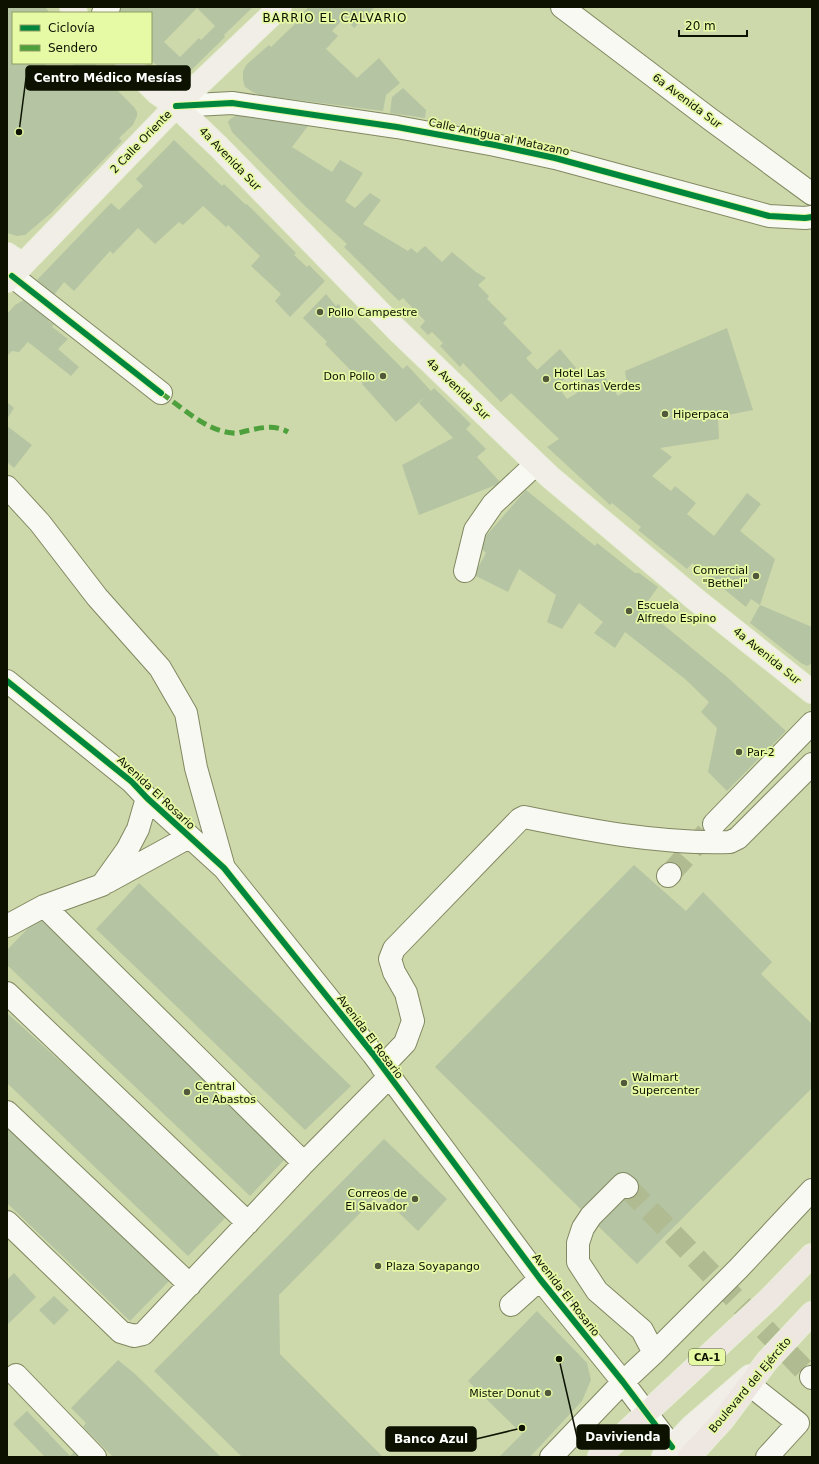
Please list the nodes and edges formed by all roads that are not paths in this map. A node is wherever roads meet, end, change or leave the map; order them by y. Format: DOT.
graph roads {
  1 [pos="280,7"];
  2 [pos="562,7"];
  3 [pos="127,64"];
  4 [pos="176,106"];
  5 [pos="812,194"];
  6 [pos="812,217"];
  7 [pos="12,269"];
  8 [pos="161,393"];
  9 [pos="536,464"];
  10 [pos="7,487"];
  11 [pos="465,572"];
  12 [pos="7,681"];
  13 [pos="812,692"];
  14 [pos="812,723"];
  15 [pos="812,764"];
  16 [pos="147,798"];
  17 [pos="714,824"];
  18 [pos="188,837"];
  19 [pos="224,868"];
  20 [pos="102,885"];
  21 [pos="44,906"];
  22 [pos="7,926"];
  23 [pos="7,993"];
  24 [pos="385,1072"];
  25 [pos="7,1112"];
  26 [pos="304,1163"];
  27 [pos="625,1186"];
  28 [pos="812,1190"];
  29 [pos="7,1222"];
  30 [pos="248,1222"];
  31 [pos="812,1255"];
  32 [pos="540,1279"];
  33 [pos="190,1285"];
  34 [pos="511,1304"];
  35 [pos="809,1318"];
  36 [pos="654,1353"];
  37 [pos="768,1361"];
  38 [pos="16,1375"];
  39 [pos="623,1382"];
  40 [pos="750,1384"];
  41 [pos="646,1413"];
  42 [pos="805,1427"];
  43 [pos="675,1454"];
  44 [pos="95,1457"];
  45 [pos="551,1457"];
  46 [pos="599,1457"];
  47 [pos="767,1457"];
  1 -- 4 [label="main road, 2 Calle Oriente"];
  2 -- 5 [label="street, 6a Avenida Sur"];
  3 -- 4 [label="main road, 4a Avenida Sur"];
  4 -- 6 [label="street, Calle Antigua al Matazano"];
  4 -- 7 [label="main road, 2 Calle Oriente"];
  4 -- 9 [label="main road, 4a Avenida Sur"];
  7 -- 8 [label="street"];
  9 -- 11 [label="street"];
  9 -- 13 [label="main road, 4a Avenida Sur"];
  10 -- 19 [label="street"];
  12 -- 16 [label="street, Avenida El Rosario"];
  14 -- 17 [label="street"];
  15 -- 24 [label="street"];
  16 -- 18 [label="street, Avenida El Rosario"];
  16 -- 20 [label="street"];
  18 -- 19 [label="street, Avenida El Rosario"];
  18 -- 20 [label="street"];
  19 -- 24 [label="street, Avenida El Rosario"];
  20 -- 21 [label="street"];
  21 -- 22 [label="street"];
  21 -- 26 [label="street"];
  23 -- 30 [label="street"];
  24 -- 26 [label="street"];
  24 -- 32 [label="street, Avenida El Rosario"];
  25 -- 33 [label="street"];
  26 -- 30 [label="street"];
  27 -- 36 [label="street"];
  28 -- 36 [label="street"];
  29 -- 33 [label="street"];
  30 -- 33 [label="street"];
  31 -- 41 [label="highway, CA-1"];
  32 -- 34 [label="street"];
  32 -- 39 [label="street, Avenida El Rosario"];
  35 -- 37 [label="highway, Boulevard del Ejército"];
  36 -- 39 [label="street"];
  37 -- 40 [label="highway, Boulevard del Ejército"];
  37 -- 43 [label="main road"];
  38 -- 44 [label="street"];
  39 -- 41 [label="street, Avenida El Rosario"];
  39 -- 45 [label="street"];
  40 -- 42 [label="street"];
  40 -- 43 [label="highway, Boulevard del Ejército"];
  41 -- 43 [label="street, Avenida El Rosario"];
  41 -- 46 [label="highway, CA-1"];
  42 -- 47 [label="street"];
}
